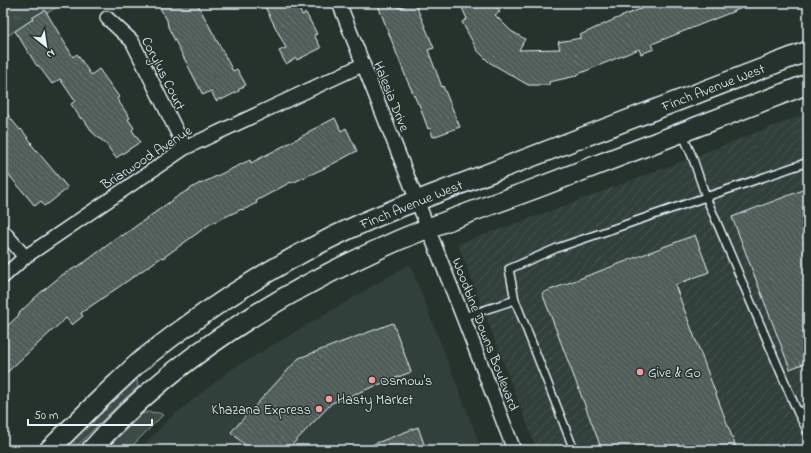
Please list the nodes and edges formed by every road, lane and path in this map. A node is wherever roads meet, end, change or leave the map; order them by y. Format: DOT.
graph roads {
  1 [pos="339,3"];
  2 [pos="107,18"];
  3 [pos="808,51"];
  4 [pos="362,64"];
  5 [pos="808,84"];
  6 [pos="681,132"];
  7 [pos="185,148"];
  8 [pos="808,162"];
  9 [pos="706,197"];
  10 [pos="416,201"];
  11 [pos="428,229"];
  12 [pos="3,231"];
  13 [pos="25,257"];
  14 [pos="3,277"];
  15 [pos="515,300"];
  16 [pos="463,317"];
  17 [pos="142,360"];
  18 [pos="157,386"];
  19 [pos="808,408"];
  20 [pos="798,413"];
  21 [pos="808,432"];
  22 [pos="54,446"];
  23 [pos="91,450"];
  24 [pos="514,450"];
  25 [pos="574,450"];
  1 -- 4 [label="street, Halesia Drive"];
  2 -- 7 [label="street, Corylus Court"];
  3 -- 10 [label="main road, Finch Avenue West"];
  4 -- 7 [label="street, Briarwood Avenue"];
  4 -- 10 [label="street, Halesia Drive"];
  5 -- 6 [label="main road, Finch Avenue West"];
  6 -- 9 [label="lane"];
  6 -- 11 [label="main road, Finch Avenue West"];
  7 -- 13 [label="street, Briarwood Avenue"];
  8 -- 9 [label="lane"];
  9 -- 15 [label="lane"];
  9 -- 20 [label="lane"];
  10 -- 11 [label="street, Halesia Drive"];
  10 -- 17 [label="main road, Finch Avenue West"];
  11 -- 16 [label="street, Woodbine Downs Boulevard"];
  11 -- 18 [label="main road, Finch Avenue West"];
  12 -- 13 [label="street"];
  13 -- 14 [label="street, Briarwood Avenue"];
  15 -- 16 [label="lane"];
  15 -- 25 [label="lane"];
  16 -- 24 [label="street, Woodbine Downs Boulevard"];
  17 -- 18 [label="main road"];
  17 -- 22 [label="main road, Finch Avenue West"];
  18 -- 23 [label="main road, Finch Avenue West"];
  19 -- 20 [label="lane"];
  20 -- 21 [label="lane"];
}
